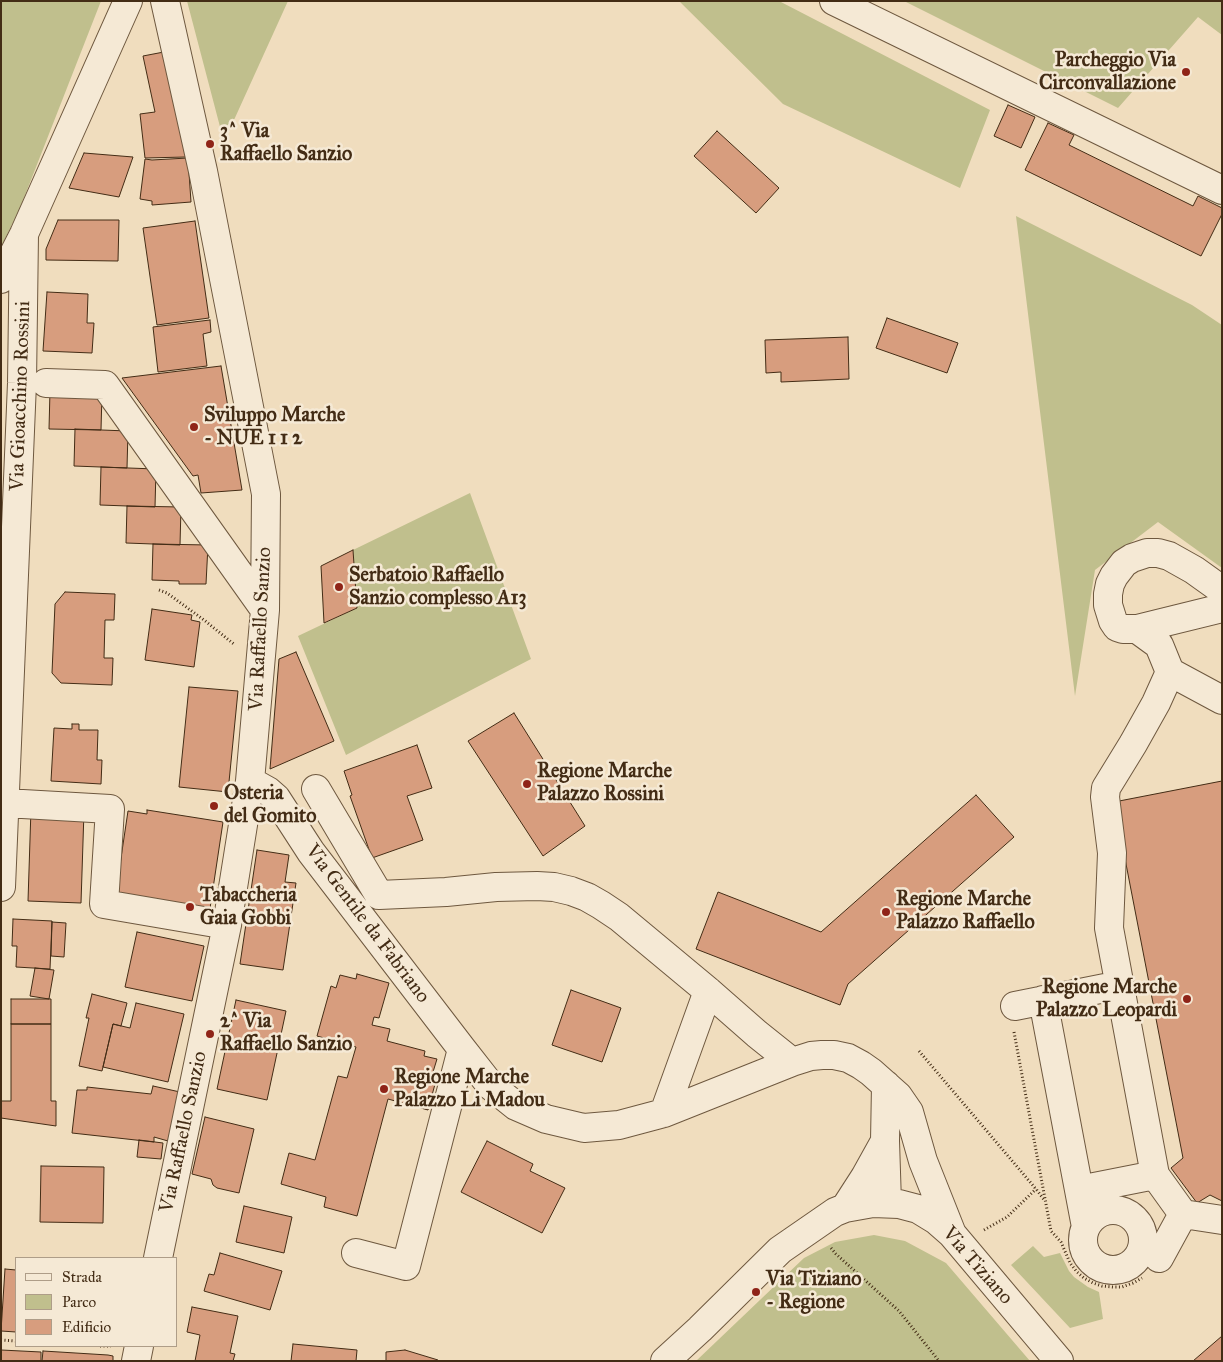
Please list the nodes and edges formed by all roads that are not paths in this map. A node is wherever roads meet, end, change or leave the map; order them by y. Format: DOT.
graph roads {
  1 [pos="128,1"];
  2 [pos="165,1"];
  3 [pos="834,1"];
  4 [pos="1222,190"];
  5 [pos="24,234"];
  6 [pos="1,279"];
  7 [pos="46,383"];
  8 [pos="1222,590"];
  9 [pos="1222,608"];
  10 [pos="265,610"];
  11 [pos="1137,629"];
  12 [pos="1170,672"];
  13 [pos="1222,700"];
  14 [pos="250,781"];
  15 [pos="316,789"];
  16 [pos="5,804"];
  17 [pos="1,887"];
  18 [pos="227,925"];
  19 [pos="1120,985"];
  20 [pos="708,991"];
  21 [pos="1043,1000"];
  22 [pos="1014,1014"];
  23 [pos="462,1049"];
  24 [pos="792,1062"];
  25 [pos="886,1085"];
  26 [pos="664,1113"];
  27 [pos="886,1141"];
  28 [pos="923,1161"];
  29 [pos="1155,1175"];
  30 [pos="1079,1190"];
  31 [pos="893,1204"];
  32 [pos="845,1208"];
  33 [pos="1183,1214"];
  34 [pos="1222,1220"];
  35 [pos="1086,1227"];
  36 [pos="956,1239"];
  37 [pos="1156,1247"];
  38 [pos="356,1254"];
  39 [pos="158,1257"];
  40 [pos="139,1347"];
  41 [pos="136,1361"];
  42 [pos="665,1361"];
  43 [pos="1059,1361"];
  1 -- 5 [label="street"];
  2 -- 10 [label="street, Via Raffaello Sanzio"];
  3 -- 4 [label="street"];
  5 -- 6 [label="street"];
  5 -- 16 [label="street, Via Gioacchino Rossini"];
  7 -- 10 [label="street"];
  8 -- 11 [label="street"];
  9 -- 11 [label="street"];
  10 -- 14 [label="street, Via Raffaello Sanzio"];
  11 -- 12 [label="street"];
  12 -- 13 [label="street"];
  12 -- 19 [label="street"];
  14 -- 18 [label="street, Via Raffaello Sanzio"];
  14 -- 23 [label="street, Via Gentile da Fabriano"];
  15 -- 20 [label="street"];
  16 -- 17 [label="street, Via Gioacchino Rossini"];
  16 -- 18 [label="street"];
  18 -- 39 [label="street, Via Raffaello Sanzio"];
  19 -- 21 [label="street"];
  19 -- 29 [label="street"];
  20 -- 24 [label="street"];
  20 -- 26 [label="street"];
  21 -- 22 [label="street"];
  21 -- 30 [label="street"];
  23 -- 26 [label="street, Via Gentile da Fabriano"];
  23 -- 38 [label="street"];
  24 -- 25 [label="street, Via Gentile da Fabriano"];
  24 -- 26 [label="street, Via Gentile da Fabriano"];
  25 -- 27 [label="street"];
  25 -- 28 [label="street, Via Gentile da Fabriano"];
  27 -- 31 [label="street"];
  27 -- 32 [label="street"];
  28 -- 31 [label="street"];
  28 -- 36 [label="street, Via Gentile da Fabriano"];
  29 -- 30 [label="street"];
  29 -- 33 [label="street"];
  30 -- 35 [label="street"];
  31 -- 32 [label="street, Via Tiziano"];
  31 -- 36 [label="street, Via Tiziano"];
  32 -- 42 [label="street, Via Tiziano"];
  33 -- 34 [label="street"];
  33 -- 37 [label="street"];
  35 -- 37 [label="street"];
  35 -- 37 [label="street"];
  36 -- 43 [label="street, Via Tiziano"];
  40 -- 41 [label="street"];
}
